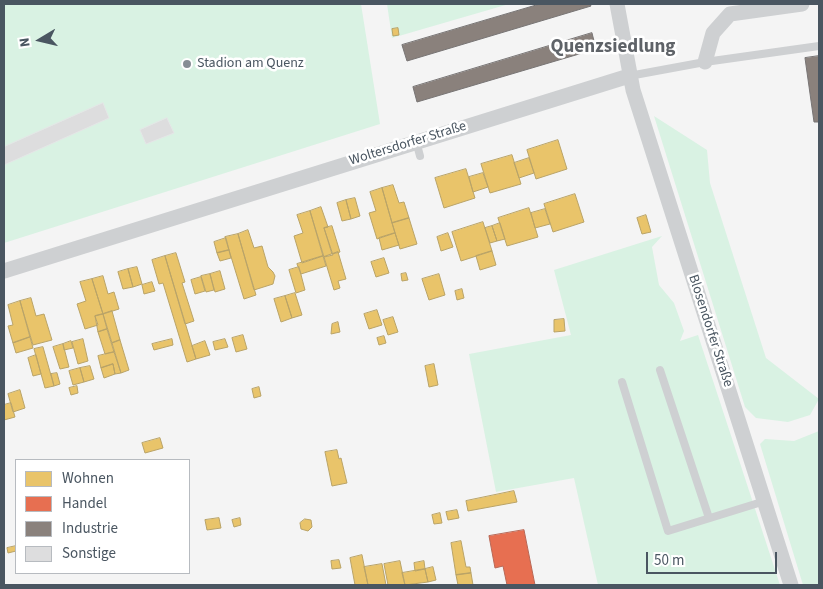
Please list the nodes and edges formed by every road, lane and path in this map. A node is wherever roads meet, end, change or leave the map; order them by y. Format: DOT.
graph roads {
  1 [pos="617,4"];
  2 [pos="802,4"];
  3 [pos="819,46"];
  4 [pos="705,62"];
  5 [pos="629,76"];
  6 [pos="416,141"];
  7 [pos="420,156"];
  8 [pos="4,271"];
  9 [pos="660,370"];
  10 [pos="622,382"];
  11 [pos="764,501"];
  12 [pos="709,518"];
  13 [pos="791,585"];
  1 -- 5 [label="street, Blosendorfer Straße"];
  2 -- 4 [label="street"];
  3 -- 4 [label="lane, Woltersdorfer Straße"];
  4 -- 5 [label="lane, Woltersdorfer Straße"];
  5 -- 6 [label="street, Woltersdorfer Straße"];
  5 -- 11 [label="street, Blosendorfer Straße"];
  6 -- 7 [label="lane"];
  6 -- 8 [label="street, Woltersdorfer Straße"];
  9 -- 12 [label="lane"];
  10 -- 12 [label="lane"];
  11 -- 12 [label="lane"];
  11 -- 13 [label="street, Blosendorfer Straße"];
}
